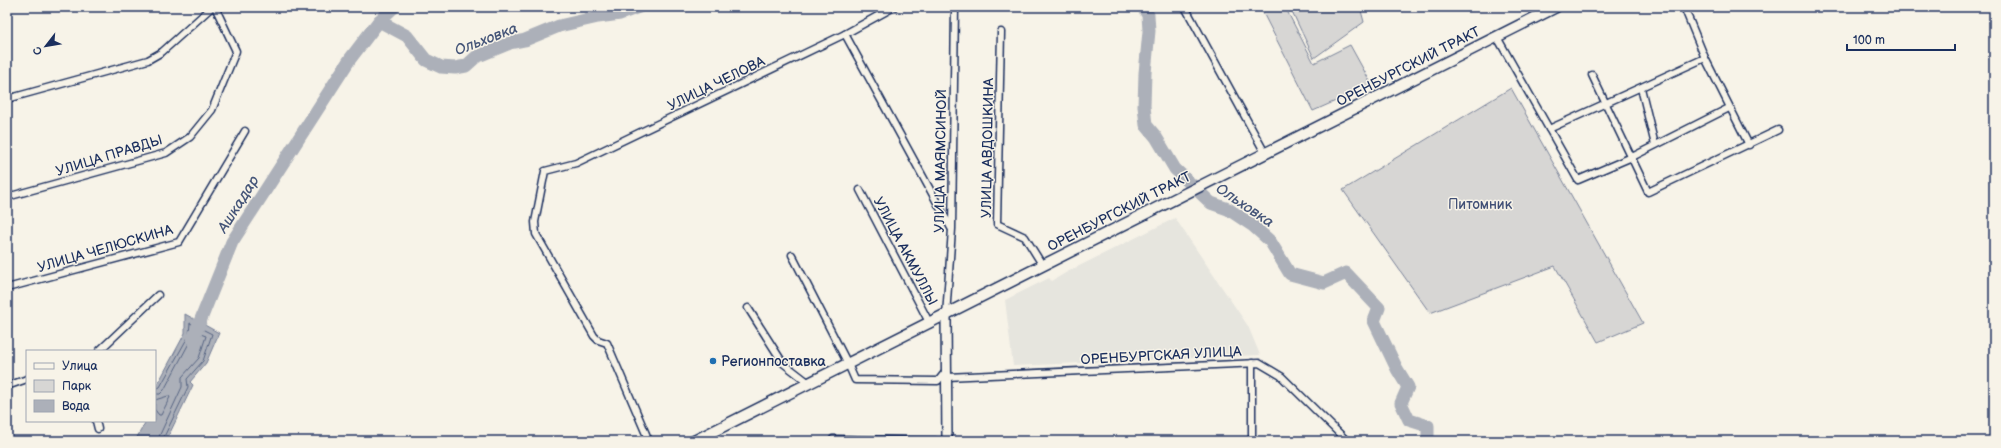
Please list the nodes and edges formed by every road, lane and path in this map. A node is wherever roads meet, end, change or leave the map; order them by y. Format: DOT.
graph roads {
  1 [pos="212,7"];
  2 [pos="215,7"];
  3 [pos="894,7"];
  4 [pos="954,7"];
  5 [pos="1185,7"];
  6 [pos="1556,7"];
  7 [pos="1684,7"];
  8 [pos="1001,32"];
  9 [pos="845,34"];
  10 [pos="1498,37"];
  11 [pos="1705,58"];
  12 [pos="1592,75"];
  13 [pos="1641,88"];
  14 [pos="7,99"];
  15 [pos="1606,104"];
  16 [pos="1729,108"];
  17 [pos="1549,129"];
  18 [pos="1778,130"];
  19 [pos="245,131"];
  20 [pos="1655,145"];
  21 [pos="1749,145"];
  22 [pos="1265,153"];
  23 [pos="1632,157"];
  24 [pos="860,190"];
  25 [pos="7,197"];
  26 [pos="952,229"];
  27 [pos="792,255"];
  28 [pos="1043,266"];
  29 [pos="7,288"];
  30 [pos="158,295"];
  31 [pos="748,308"];
  32 [pos="946,316"];
  33 [pos="930,324"];
  34 [pos="100,350"];
  35 [pos="1252,363"];
  36 [pos="848,364"];
  37 [pos="947,374"];
  38 [pos="26,379"];
  39 [pos="809,383"];
  40 [pos="7,386"];
  41 [pos="96,422"];
  42 [pos="98,429"];
  43 [pos="833,439"];
  44 [pos="649,441"];
  45 [pos="694,441"];
  46 [pos="935,441"];
  47 [pos="946,441"];
  48 [pos="1252,441"];
  49 [pos="1347,441"];
  1 -- 14 [label="street"];
  2 -- 25 [label="street, УЛИЦА ПРАВДЫ"];
  3 -- 9 [label="street, УЛИЦА ЧЕЛОВА"];
  4 -- 26 [label="street, УЛИЦА МАЯМСИНОЙ"];
  5 -- 22 [label="street"];
  6 -- 10 [label="main road, ОРЕНБУРГСКИЙ ТРАКТ"];
  7 -- 11 [label="street"];
  8 -- 28 [label="street, УЛИЦА АВДОШКИНА"];
  9 -- 26 [label="street"];
  9 -- 44 [label="street, УЛИЦА ЧЕЛОВА"];
  10 -- 17 [label="street"];
  10 -- 22 [label="main road, ОРЕНБУРГСКИЙ ТРАКТ"];
  11 -- 13 [label="street"];
  11 -- 16 [label="street"];
  12 -- 15 [label="street"];
  13 -- 15 [label="street"];
  13 -- 20 [label="street"];
  15 -- 17 [label="street"];
  15 -- 23 [label="street"];
  16 -- 20 [label="street"];
  16 -- 21 [label="street"];
  17 -- 23 [label="street"];
  18 -- 21 [label="street"];
  19 -- 29 [label="street, УЛИЦА ЧЕЛЮСКИНА"];
  20 -- 23 [label="street"];
  21 -- 23 [label="street"];
  22 -- 28 [label="main road, ОРЕНБУРГСКИЙ ТРАКТ"];
  24 -- 33 [label="street, УЛИЦА АКМУЛЛЫ"];
  26 -- 32 [label="street, УЛИЦА МАЯМСИНОЙ"];
  27 -- 36 [label="street"];
  28 -- 32 [label="main road, ОРЕНБУРГСКИЙ ТРАКТ"];
  30 -- 34 [label="street"];
  31 -- 39 [label="street"];
  32 -- 33 [label="main road, ОРЕНБУРГСКИЙ ТРАКТ"];
  32 -- 37 [label="main road"];
  33 -- 36 [label="main road, ОРЕНБУРГСКИЙ ТРАКТ"];
  35 -- 37 [label="street, ОРЕНБУРГСКАЯ УЛИЦА"];
  35 -- 48 [label="street"];
  35 -- 49 [label="street, ОРЕНБУРГСКАЯ УЛИЦА"];
  36 -- 37 [label="street, ОРЕНБУРГСКАЯ УЛИЦА"];
  36 -- 39 [label="main road, ОРЕНБУРГСКИЙ ТРАКТ"];
  37 -- 47 [label="main road"];
  38 -- 40 [label="street"];
  39 -- 45 [label="main road, ОРЕНБУРГСКИЙ ТРАКТ"];
  41 -- 42 [label="street"];
  43 -- 46 [label="street"];
}
